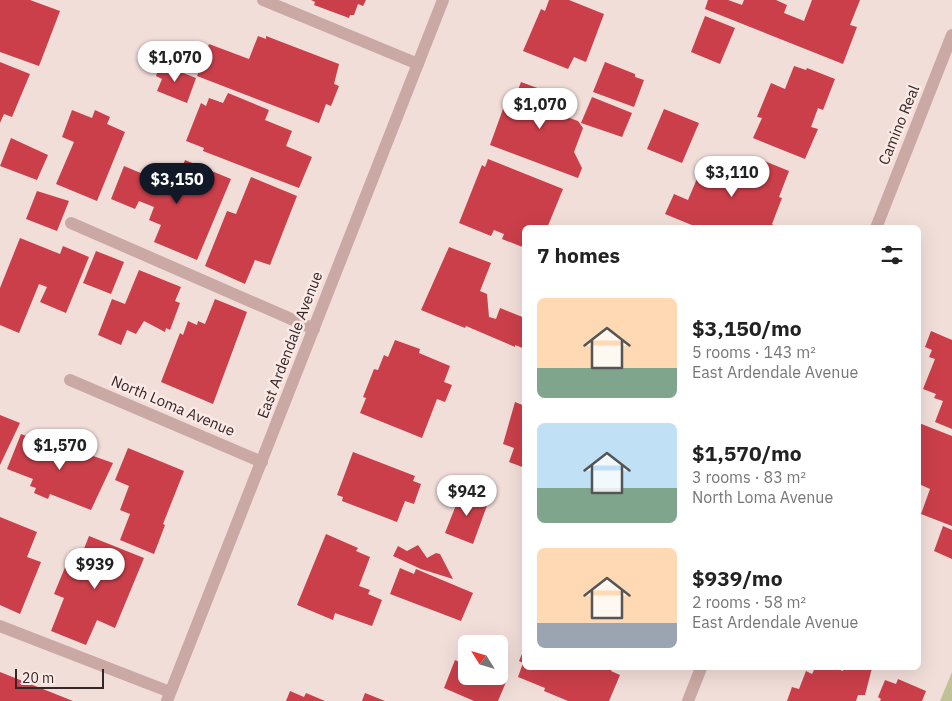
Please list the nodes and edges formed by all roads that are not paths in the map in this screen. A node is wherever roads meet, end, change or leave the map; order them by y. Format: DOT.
graph roads {
  1 [pos="263,0"];
  2 [pos="443,0"];
  3 [pos="952,35"];
  4 [pos="418,64"];
  5 [pos="71,223"];
  6 [pos="877,225"];
  7 [pos="314,329"];
  8 [pos="70,380"];
  9 [pos="262,462"];
  10 [pos="0,626"];
  11 [pos="700,670"];
  12 [pos="169,696"];
  13 [pos="688,701"];
  1 -- 4 [label="street"];
  2 -- 4 [label="street, East Ardendale Avenue"];
  3 -- 6 [label="street, Camino Real"];
  4 -- 7 [label="street, East Ardendale Avenue"];
  5 -- 7 [label="street"];
  7 -- 9 [label="street, East Ardendale Avenue"];
  8 -- 9 [label="street, North Loma Avenue"];
  9 -- 12 [label="street, East Ardendale Avenue"];
  10 -- 12 [label="street"];
  11 -- 13 [label="street"];
}
